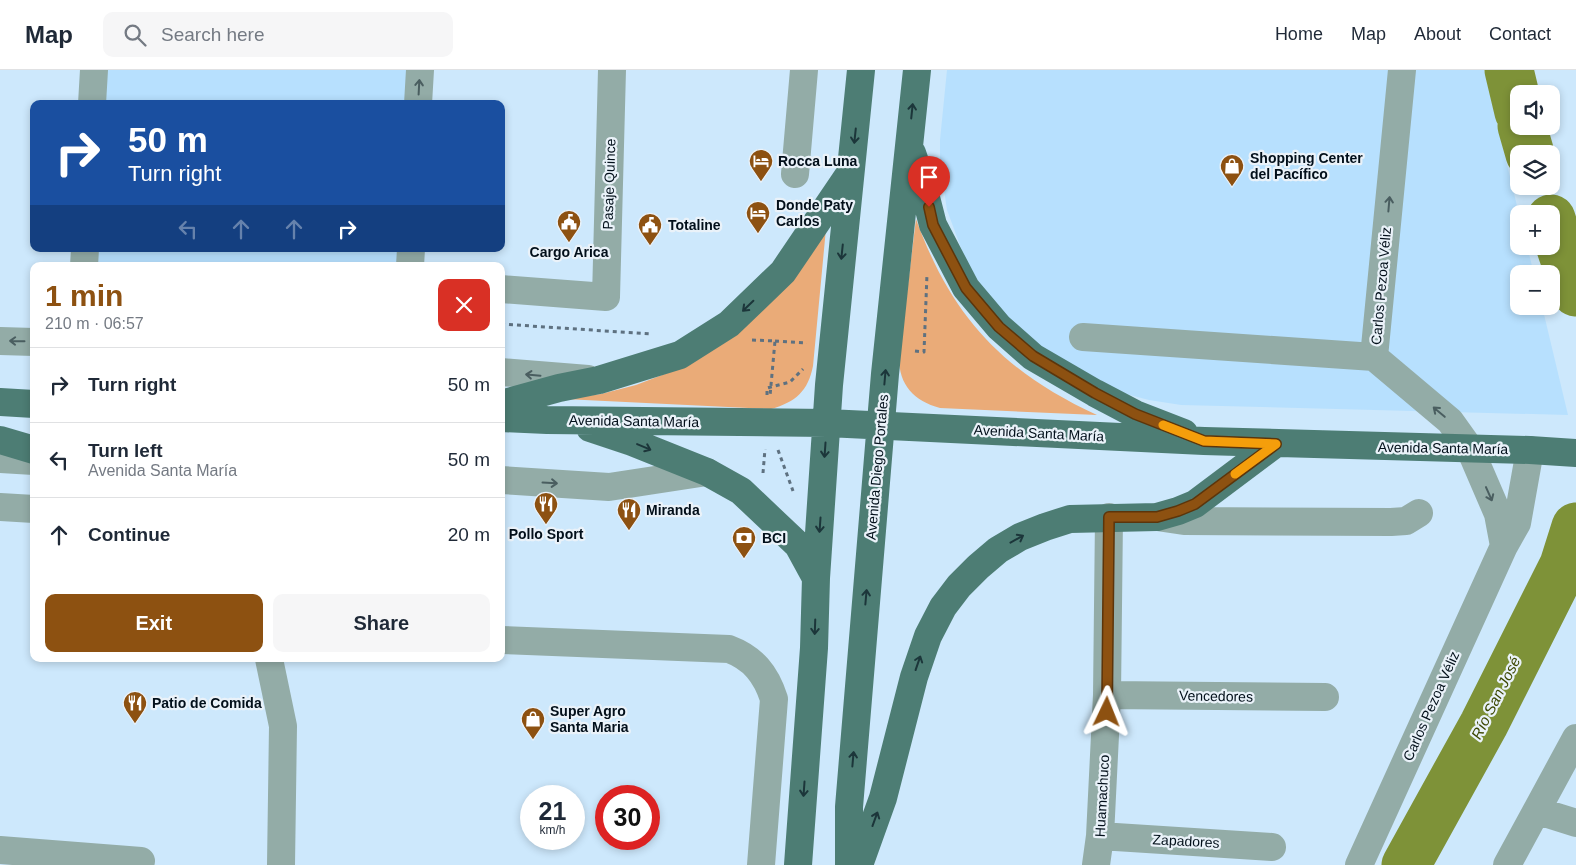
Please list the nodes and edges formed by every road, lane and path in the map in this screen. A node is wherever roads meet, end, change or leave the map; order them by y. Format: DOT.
graph roads {
  1 [pos="94,70"];
  2 [pos="420,70"];
  3 [pos="612,70"];
  4 [pos="804,70"];
  5 [pos="861,70"];
  6 [pos="917,70"];
  7 [pos="1402,70"];
  8 [pos="92,100"];
  9 [pos="418,100"];
  10 [pos="909,143"];
  11 [pos="852,171"];
  12 [pos="795,174"];
  13 [pos="505,290"];
  14 [pos="1083,337"];
  15 [pos="0,341"];
  16 [pos="30,342"];
  17 [pos="1374,357"];
  18 [pos="505,372"];
  19 [pos="600,380"];
  20 [pos="0,402"];
  21 [pos="505,403"];
  22 [pos="30,404"];
  23 [pos="505,418"];
  24 [pos="547,420"];
  25 [pos="827,422"];
  26 [pos="881,425"];
  27 [pos="0,440"];
  28 [pos="1204,441"];
  29 [pos="1276,444"];
  30 [pos="30,449"];
  31 [pos="1470,449"];
  32 [pos="1539,451"];
  33 [pos="1576,454"];
  34 [pos="0,459"];
  35 [pos="30,461"];
  36 [pos="707,472"];
  37 [pos="505,480"];
  38 [pos="0,507"];
  39 [pos="30,509"];
  40 [pos="1419,513"];
  41 [pos="1109,517"];
  42 [pos="1157,517"];
  43 [pos="1504,546"];
  44 [pos="816,578"];
  45 [pos="505,640"];
  46 [pos="270,662"];
  47 [pos="1108,695"];
  48 [pos="1325,697"];
  49 [pos="1576,738"];
  50 [pos="1538,811"];
  51 [pos="1576,823"];
  52 [pos="1100,836"];
  53 [pos="1272,847"];
  54 [pos="0,850"];
  55 [pos="141,862"];
  56 [pos="281,865"];
  57 [pos="762,865"];
  58 [pos="798,865"];
  59 [pos="849,865"];
  60 [pos="859,865"];
  61 [pos="1096,865"];
  62 [pos="1359,865"];
  63 [pos="1507,865"];
  1 -- 8 [label="street"];
  9 -- 2 [label="street, one-way"];
  3 -- 13 [label="street, Pasaje Quince"];
  4 -- 12 [label="street"];
  5 -- 11 [label="main road, one-way"];
  10 -- 6 [label="main road, Avenida Diego Portales, one-way"];
  17 -- 7 [label="street, Carlos Pezoa Véliz, one-way"];
  26 -- 10 [label="main road, Avenida Diego Portales, one-way"];
  10 -- 28 [label="main road"];
  11 -- 19 [label="main road, one-way"];
  11 -- 25 [label="main road, one-way"];
  14 -- 17 [label="street"];
  16 -- 15 [label="street, one-way"];
  31 -- 17 [label="street, Carlos Pezoa Véliz, one-way"];
  19 -- 18 [label="street, one-way"];
  19 -- 21 [label="main road"];
  20 -- 22 [label="main road"];
  23 -- 24 [label="main road, Avenida Santa María"];
  24 -- 25 [label="main road, Avenida Santa María"];
  24 -- 36 [label="main road, one-way"];
  25 -- 26 [label="main road, Avenida Santa María"];
  25 -- 44 [label="main road, one-way"];
  26 -- 28 [label="main road, Avenida Santa María"];
  59 -- 26 [label="main road, Avenida Diego Portales, one-way"];
  27 -- 30 [label="main road"];
  28 -- 29 [label="main road, Avenida Santa María"];
  29 -- 31 [label="main road, Avenida Santa María"];
  29 -- 42 [label="main road"];
  31 -- 32 [label="main road, Avenida Santa María"];
  31 -- 43 [label="street, Carlos Pezoa Véliz, one-way"];
  32 -- 33 [label="main road, Avenida Santa María"];
  32 -- 43 [label="street, Carlos Pezoa Véliz"];
  34 -- 35 [label="street"];
  37 -- 36 [label="street, one-way"];
  36 -- 44 [label="main road"];
  38 -- 39 [label="street"];
  40 -- 42 [label="street"];
  41 -- 42 [label="main road"];
  41 -- 47 [label="street, Huamachuco"];
  60 -- 41 [label="main road, one-way"];
  43 -- 62 [label="street, Carlos Pezoa Véliz"];
  44 -- 58 [label="main road, one-way"];
  45 -- 57 [label="street"];
  46 -- 56 [label="street"];
  47 -- 48 [label="street, Vencedores"];
  47 -- 52 [label="street, Huamachuco"];
  49 -- 50 [label="street"];
  50 -- 51 [label="street"];
  50 -- 63 [label="street"];
  52 -- 53 [label="street, Zapadores"];
  52 -- 61 [label="street, Huamachuco"];
  54 -- 55 [label="street"];
}
